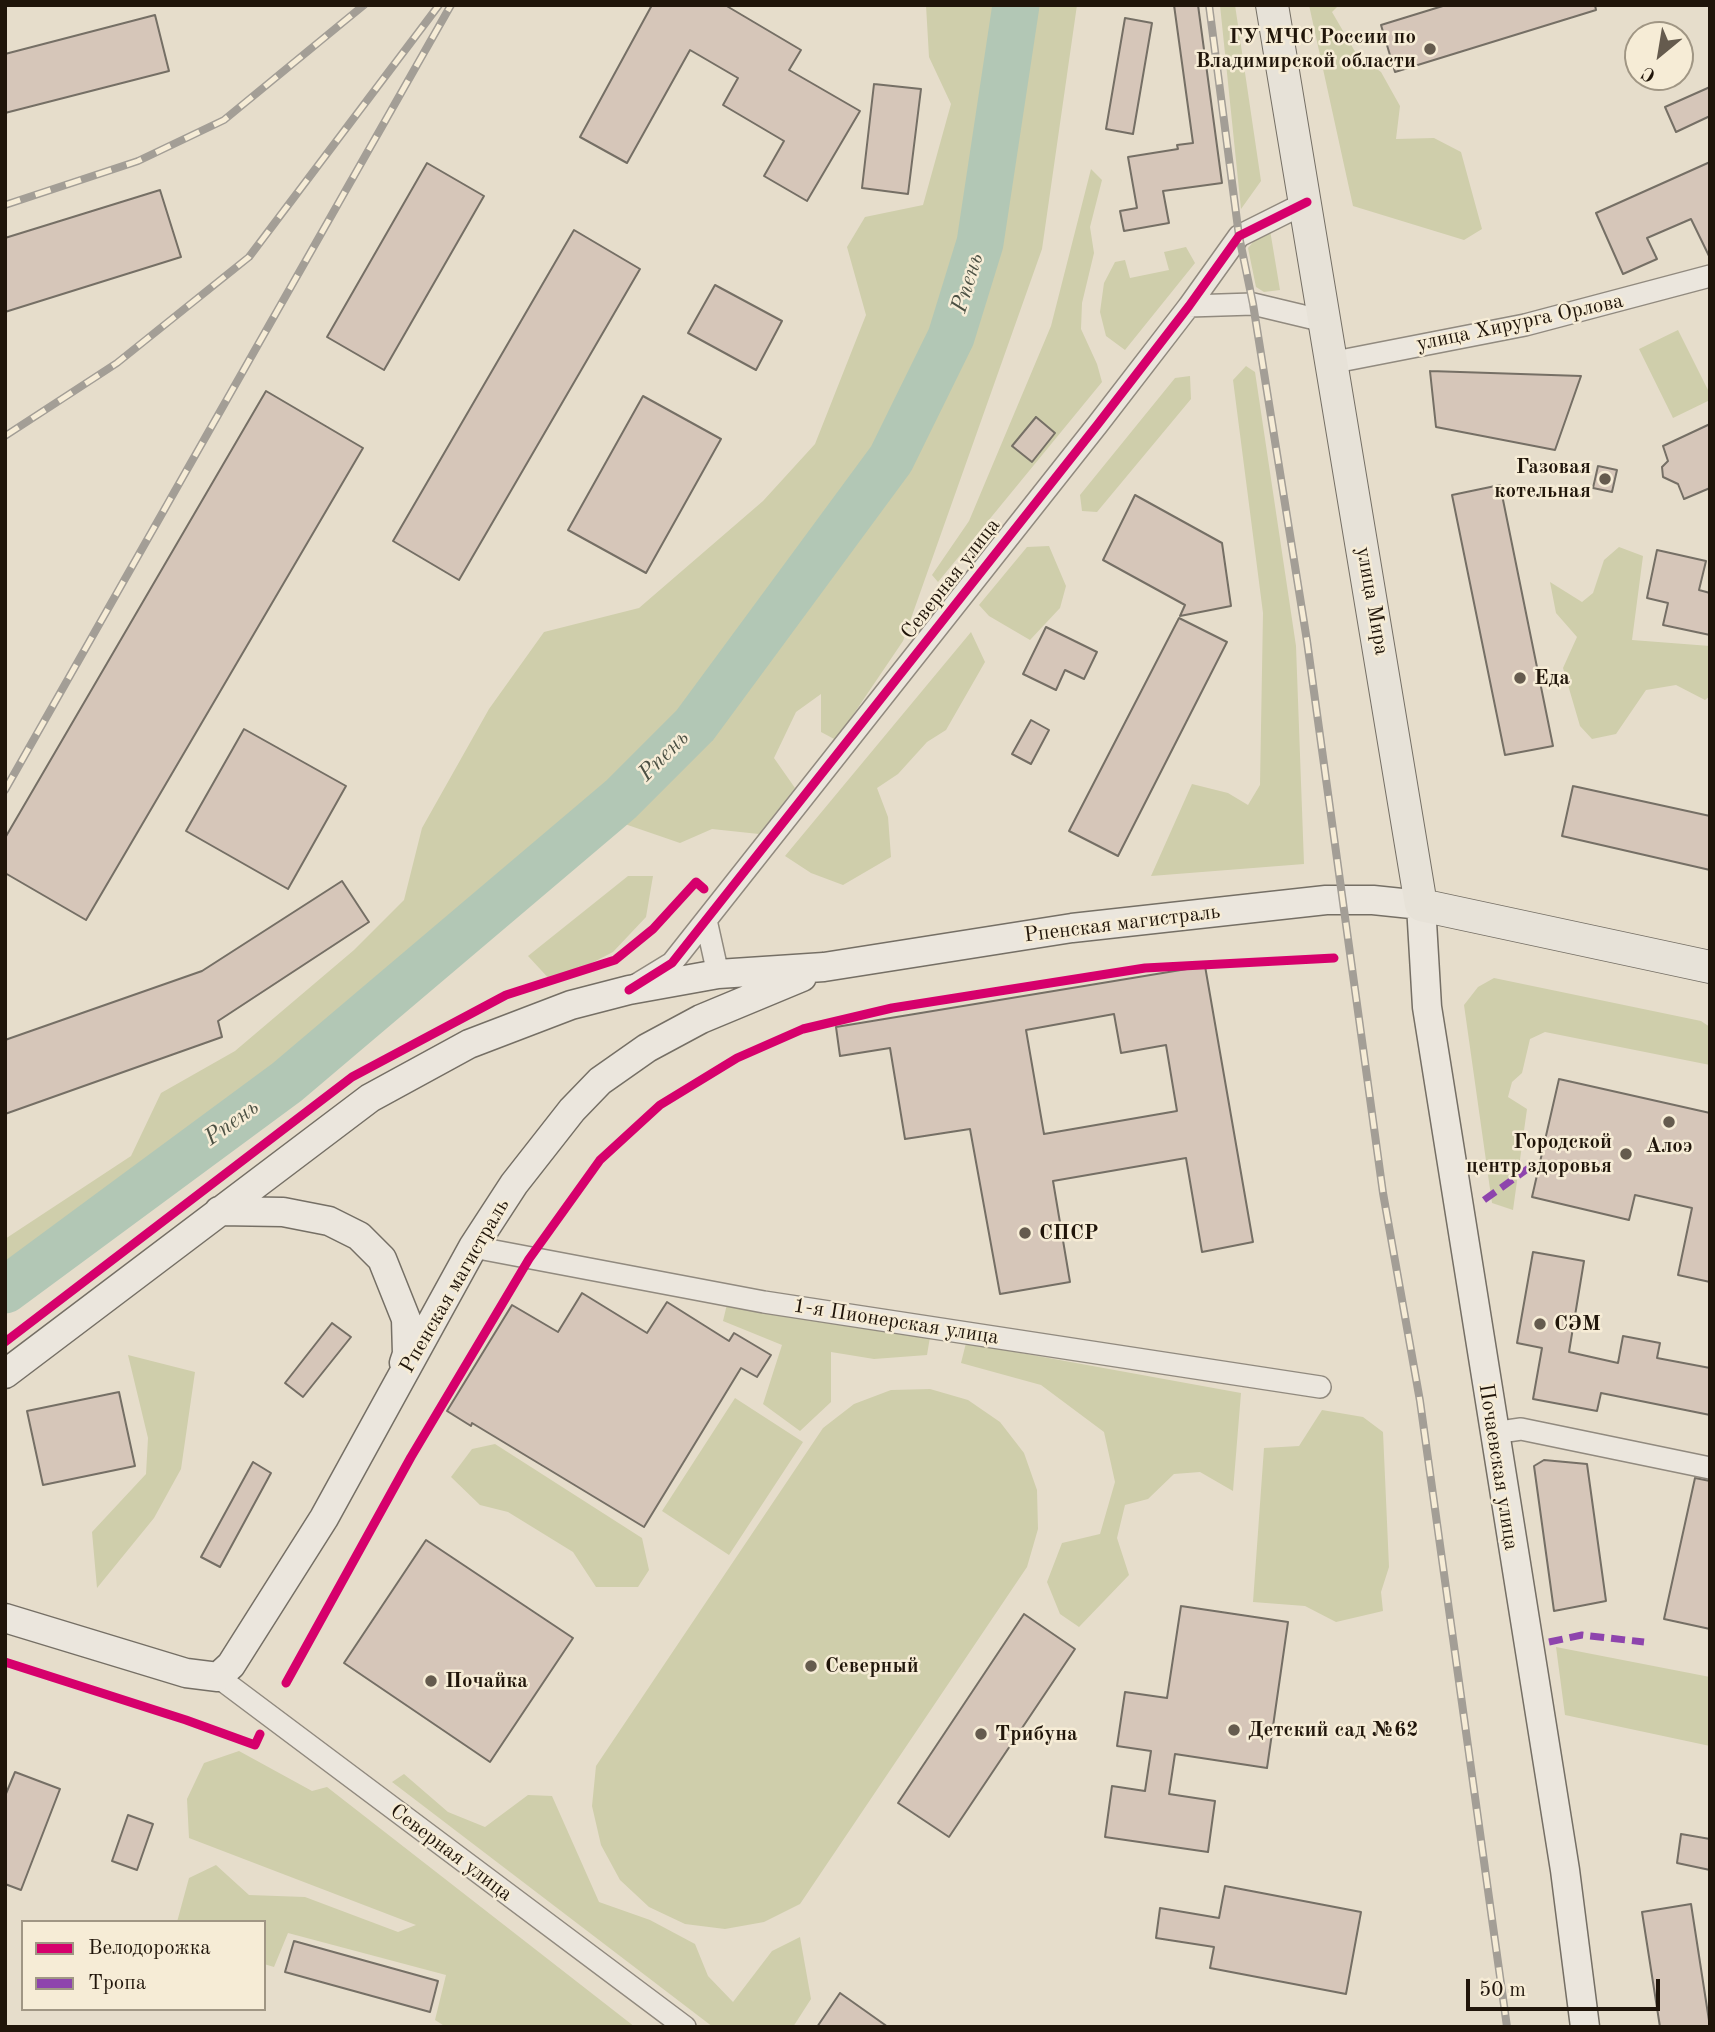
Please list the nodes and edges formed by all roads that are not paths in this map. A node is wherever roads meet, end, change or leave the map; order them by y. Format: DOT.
graph roads {
  1 [pos="1272,5"];
  2 [pos="1307,202"];
  3 [pos="1710,276"];
  4 [pos="1189,306"];
  5 [pos="1324,321"];
  6 [pos="1329,363"];
  7 [pos="1421,905"];
  8 [pos="706,920"];
  9 [pos="824,967"];
  10 [pos="1710,967"];
  11 [pos="718,974"];
  12 [pos="629,989"];
  13 [pos="219,1211"];
  14 [pos="473,1247"];
  15 [pos="5,1374"];
  16 [pos="1320,1387"];
  17 [pos="392,1396"];
  18 [pos="1493,1433"];
  19 [pos="1710,1468"];
  20 [pos="5,1618"];
  21 [pos="218,1677"];
  22 [pos="685,2027"];
  23 [pos="1585,2027"];
  1 -- 2 [label="main road, улица Мира"];
  2 -- 4 [label="street, Северная улица"];
  2 -- 5 [label="main road, улица Мира"];
  3 -- 6 [label="street, улица Хирурга Орлова"];
  4 -- 5 [label="street"];
  4 -- 8 [label="street, Северная улица"];
  5 -- 6 [label="main road, улица Мира"];
  6 -- 7 [label="main road, улица Мира"];
  7 -- 9 [label="main road, Рпенская магистраль"];
  7 -- 10 [label="main road"];
  7 -- 18 [label="main road, Почаевская улица"];
  8 -- 11 [label="street"];
  8 -- 12 [label="street, Северная улица"];
  9 -- 11 [label="main road, Рпенская магистраль"];
  9 -- 14 [label="main road, Рпенская магистраль"];
  11 -- 12 [label="main road, Рпенская магистраль"];
  12 -- 13 [label="main road, Рпенская магистраль"];
  13 -- 15 [label="main road, Рпенская магистраль"];
  13 -- 17 [label="main road, Рпенская магистраль"];
  14 -- 16 [label="street, 1-я Пионерская улица"];
  14 -- 17 [label="main road, Рпенская магистраль"];
  17 -- 21 [label="main road, Рпенская магистраль"];
  18 -- 19 [label="street"];
  18 -- 23 [label="main road, Почаевская улица"];
  20 -- 21 [label="main road"];
  21 -- 22 [label="street, Северная улица"];
}
